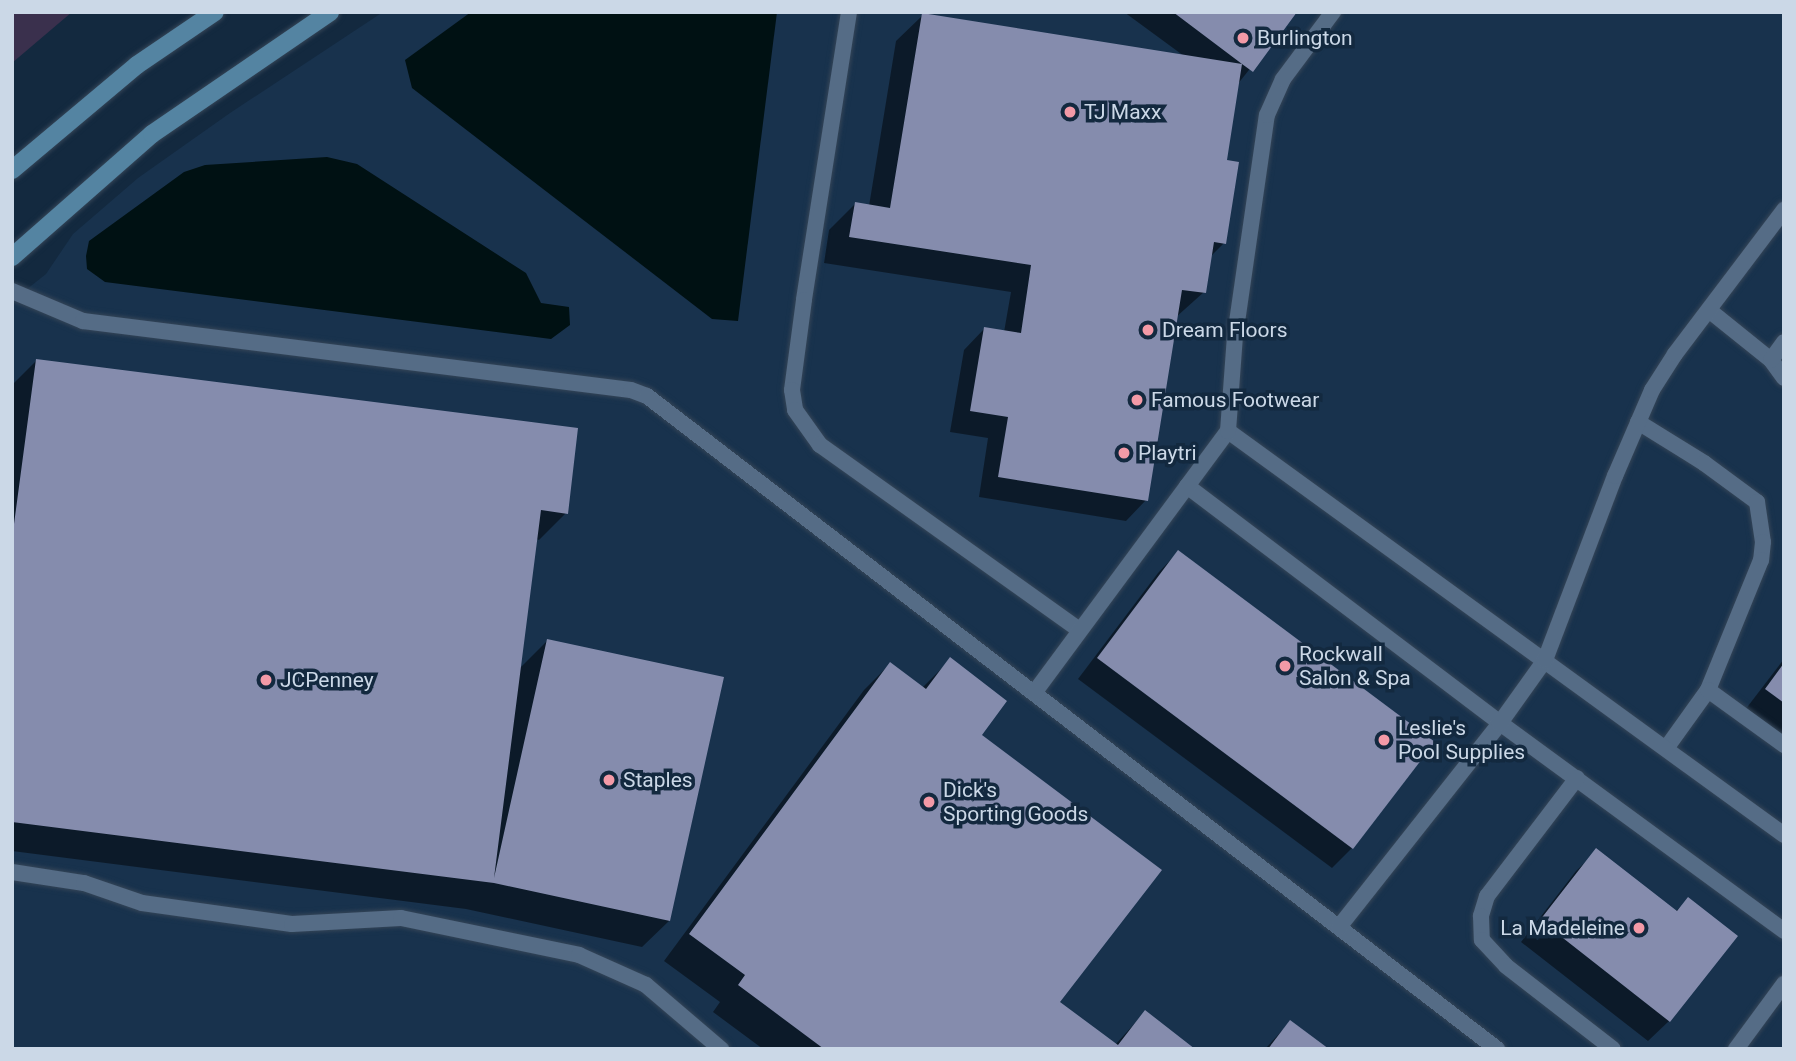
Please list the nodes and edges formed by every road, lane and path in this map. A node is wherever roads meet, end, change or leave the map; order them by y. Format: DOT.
graph roads {
  1 [pos="215,12"];
  2 [pos="330,12"];
  3 [pos="849,12"];
  4 [pos="1333,12"];
  5 [pos="12,170"];
  6 [pos="1784,210"];
  7 [pos="12,257"];
  8 [pos="12,291"];
  9 [pos="1710,311"];
  10 [pos="1784,342"];
  11 [pos="1771,360"];
  12 [pos="1784,378"];
  13 [pos="1638,422"];
  14 [pos="1228,431"];
  15 [pos="1187,486"];
  16 [pos="1079,630"];
  17 [pos="1545,660"];
  18 [pos="1708,690"];
  19 [pos="1034,692"];
  20 [pos="1500,723"];
  21 [pos="1784,745"];
  22 [pos="1667,747"];
  23 [pos="1577,778"];
  24 [pos="1784,835"];
  25 [pos="12,872"];
  26 [pos="1339,927"];
  27 [pos="1784,931"];
  28 [pos="1784,984"];
  29 [pos="721,1049"];
  30 [pos="1497,1049"];
  31 [pos="1613,1049"];
  32 [pos="1736,1049"];
  1 -- 5 [label="main road"];
  2 -- 7 [label="main road"];
  3 -- 16 [label="lane"];
  4 -- 14 [label="lane"];
  6 -- 9 [label="lane"];
  8 -- 19 [label="lane"];
  9 -- 11 [label="lane"];
  9 -- 13 [label="lane"];
  10 -- 11 [label="lane"];
  11 -- 12 [label="lane"];
  13 -- 17 [label="lane"];
  13 -- 18 [label="lane"];
  14 -- 15 [label="lane"];
  14 -- 17 [label="lane"];
  15 -- 16 [label="lane"];
  15 -- 20 [label="lane"];
  16 -- 19 [label="lane"];
  17 -- 20 [label="lane"];
  17 -- 22 [label="lane"];
  18 -- 21 [label="lane"];
  18 -- 22 [label="lane"];
  19 -- 26 [label="lane"];
  20 -- 23 [label="lane"];
  20 -- 26 [label="lane"];
  22 -- 24 [label="lane"];
  23 -- 27 [label="lane"];
  23 -- 31 [label="lane"];
  25 -- 29 [label="lane"];
  26 -- 30 [label="lane"];
  28 -- 32 [label="lane"];
}
